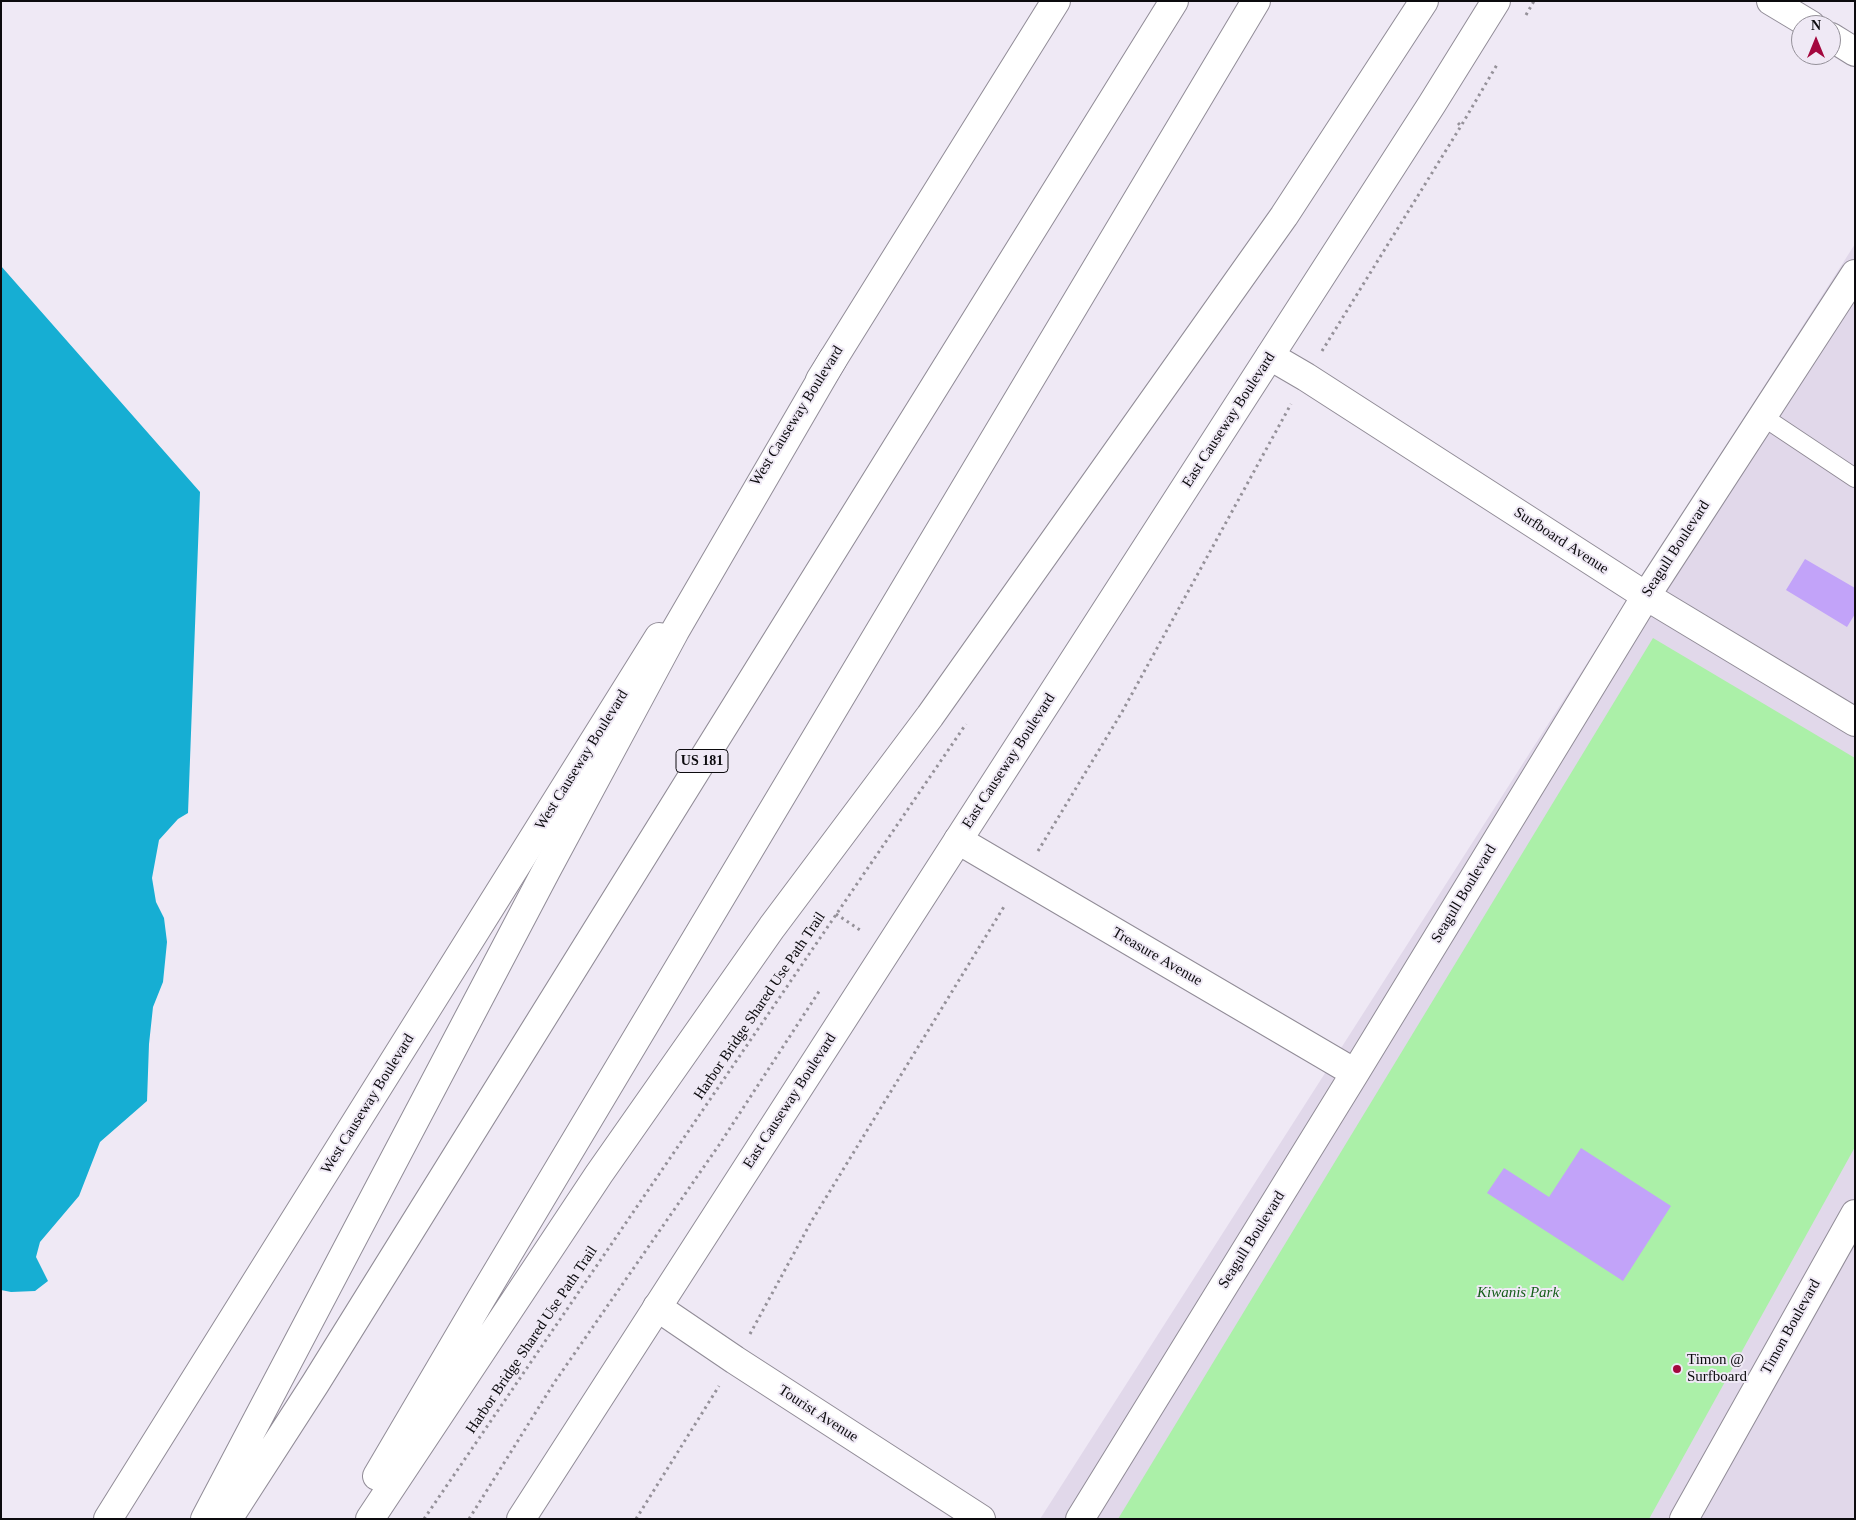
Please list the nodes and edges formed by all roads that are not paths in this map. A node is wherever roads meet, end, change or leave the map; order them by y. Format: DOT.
graph roads {
  1 [pos="1056,1"];
  2 [pos="1174,1"];
  3 [pos="1256,1"];
  4 [pos="1424,1"];
  5 [pos="1496,1"];
  6 [pos="1771,1"];
  7 [pos="1794,15"];
  8 [pos="1841,43"];
  9 [pos="1855,52"];
  10 [pos="1855,274"];
  11 [pos="1270,356"];
  12 [pos="833,358"];
  13 [pos="1762,416"];
  14 [pos="1855,478"];
  15 [pos="1646,596"];
  16 [pos="1855,722"];
  17 [pos="958,840"];
  18 [pos="1355,1073"];
  19 [pos="1855,1214"];
  20 [pos="657,1307"];
  21 [pos="108,1519"];
  22 [pos="206,1519"];
  23 [pos="228,1519"];
  24 [pos="353,1519"];
  25 [pos="370,1519"];
  26 [pos="521,1519"];
  27 [pos="981,1519"];
  28 [pos="1080,1519"];
  29 [pos="1684,1519"];
  1 -- 12 [label="main road, West Causeway Boulevard"];
  2 -- 23 [label="main road, US 181"];
  3 -- 24 [label="main road"];
  4 -- 25 [label="main road"];
  5 -- 11 [label="main road, East Causeway Boulevard"];
  6 -- 7 [label="main road"];
  8 -- 9 [label="main road"];
  10 -- 13 [label="main road, Seagull Boulevard"];
  11 -- 15 [label="main road, Surfboard Avenue"];
  11 -- 17 [label="main road, East Causeway Boulevard"];
  12 -- 21 [label="main road, West Causeway Boulevard"];
  12 -- 22 [label="main road"];
  13 -- 14 [label="lane"];
  13 -- 15 [label="main road, Seagull Boulevard"];
  15 -- 16 [label="main road, Surfboard Avenue"];
  15 -- 18 [label="main road, Seagull Boulevard"];
  17 -- 18 [label="main road, Treasure Avenue"];
  17 -- 20 [label="main road, East Causeway Boulevard"];
  18 -- 28 [label="main road, Seagull Boulevard"];
  19 -- 29 [label="main road, Timon Boulevard"];
  20 -- 26 [label="main road, East Causeway Boulevard"];
  20 -- 27 [label="main road, Tourist Avenue"];
}
